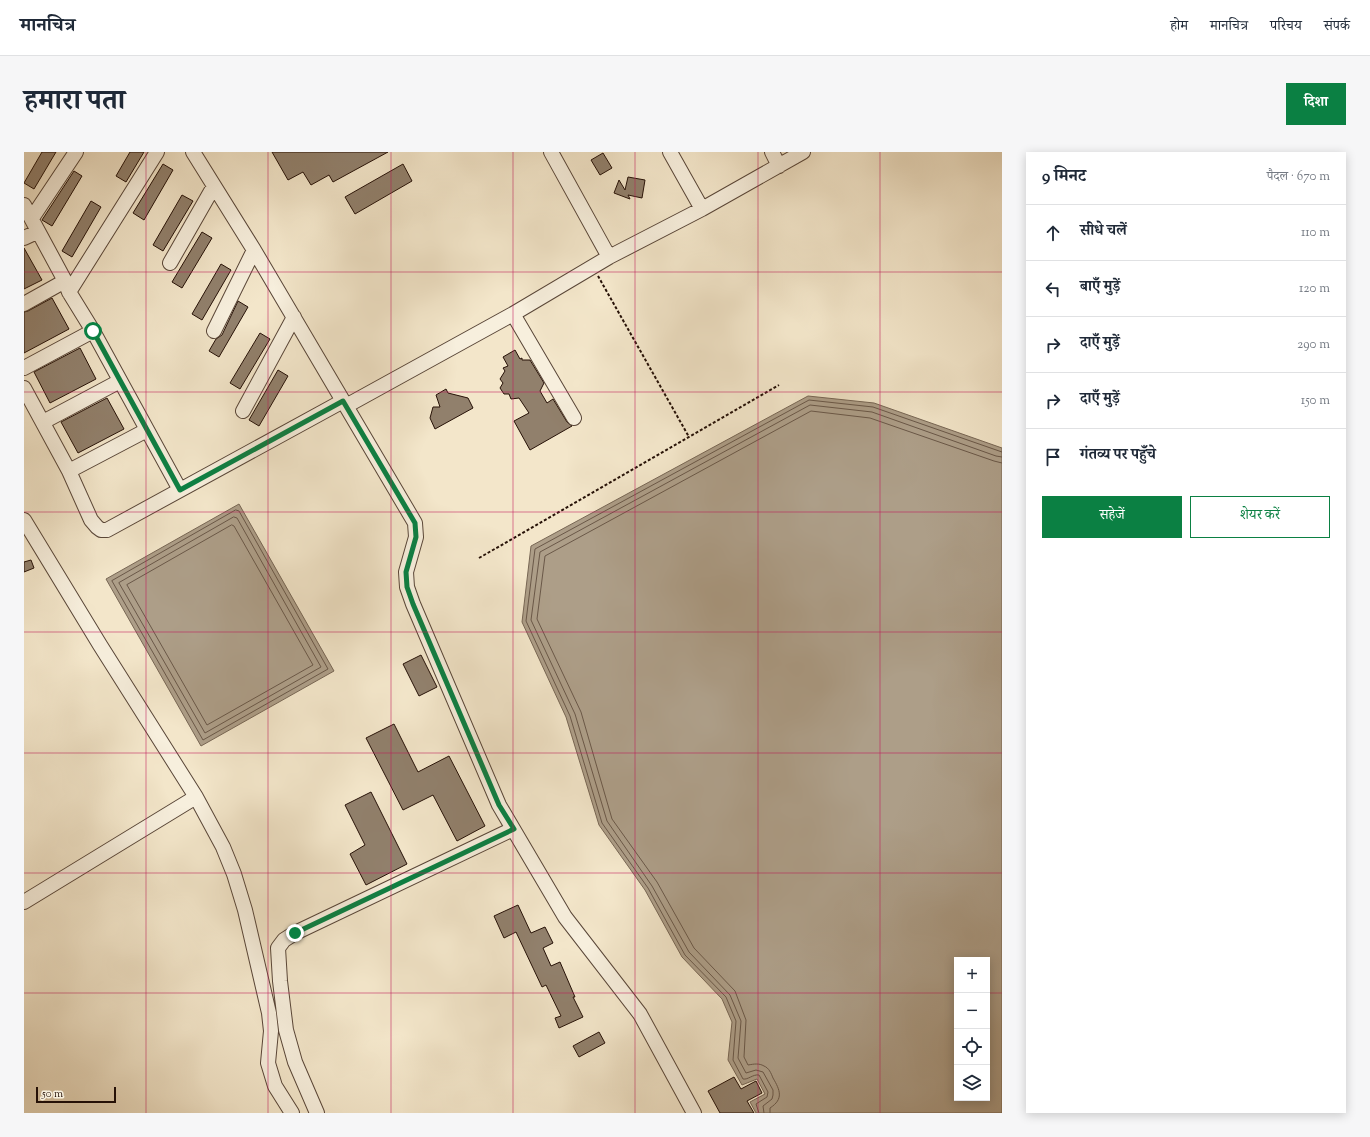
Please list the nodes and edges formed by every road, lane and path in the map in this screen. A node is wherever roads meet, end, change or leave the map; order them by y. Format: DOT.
graph roads {
  1 [pos="76,152"];
  2 [pos="157,152"];
  3 [pos="193,152"];
  4 [pos="551,152"];
  5 [pos="670,152"];
  6 [pos="772,152"];
  7 [pos="803,152"];
  8 [pos="779,166"];
  9 [pos="214,186"];
  10 [pos="24,205"];
  11 [pos="702,209"];
  12 [pos="32,218"];
  13 [pos="37,232"];
  14 [pos="24,238"];
  15 [pos="254,250"];
  16 [pos="609,257"];
  17 [pos="170,263"];
  18 [pos="593,267"];
  19 [pos="67,287"];
  20 [pos="24,304"];
  21 [pos="513,314"];
  22 [pos="294,317"];
  23 [pos="93,331"];
  24 [pos="214,332"];
  25 [pos="24,368"];
  26 [pos="120,381"];
  27 [pos="779,385"];
  28 [pos="24,388"];
  29 [pos="344,403"];
  30 [pos="243,411"];
  31 [pos="574,418"];
  32 [pos="42,422"];
  33 [pos="147,430"];
  34 [pos="689,437"];
  35 [pos="69,471"];
  36 [pos="180,490"];
  37 [pos="24,520"];
  38 [pos="479,558"];
  39 [pos="196,797"];
  40 [pos="514,829"];
  41 [pos="24,902"];
  42 [pos="292,1113"];
  43 [pos="317,1113"];
  44 [pos="694,1113"];
  1 -- 12 [label="street"];
  2 -- 19 [label="street"];
  3 -- 9 [label="street"];
  4 -- 16 [label="street"];
  5 -- 11 [label="street"];
  6 -- 8 [label="street"];
  7 -- 8 [label="street"];
  8 -- 11 [label="street"];
  9 -- 15 [label="street"];
  9 -- 17 [label="street"];
  10 -- 12 [label="street"];
  11 -- 16 [label="street"];
  12 -- 13 [label="street"];
  13 -- 14 [label="street"];
  13 -- 19 [label="street"];
  15 -- 22 [label="street"];
  15 -- 24 [label="street"];
  16 -- 18 [label="street"];
  18 -- 21 [label="street"];
  18 -- 34 [label="path"];
  19 -- 20 [label="street"];
  19 -- 23 [label="street"];
  21 -- 29 [label="street"];
  21 -- 31 [label="street"];
  22 -- 29 [label="street"];
  22 -- 30 [label="street"];
  23 -- 25 [label="street"];
  23 -- 26 [label="street"];
  26 -- 32 [label="street"];
  26 -- 33 [label="street"];
  27 -- 34 [label="path"];
  28 -- 32 [label="street"];
  29 -- 36 [label="street"];
  29 -- 40 [label="street"];
  32 -- 35 [label="street"];
  33 -- 35 [label="street"];
  33 -- 36 [label="street"];
  34 -- 38 [label="path"];
  35 -- 36 [label="street"];
  37 -- 39 [label="street"];
  39 -- 41 [label="street"];
  39 -- 42 [label="street"];
  40 -- 43 [label="street"];
  40 -- 44 [label="street"];
}
